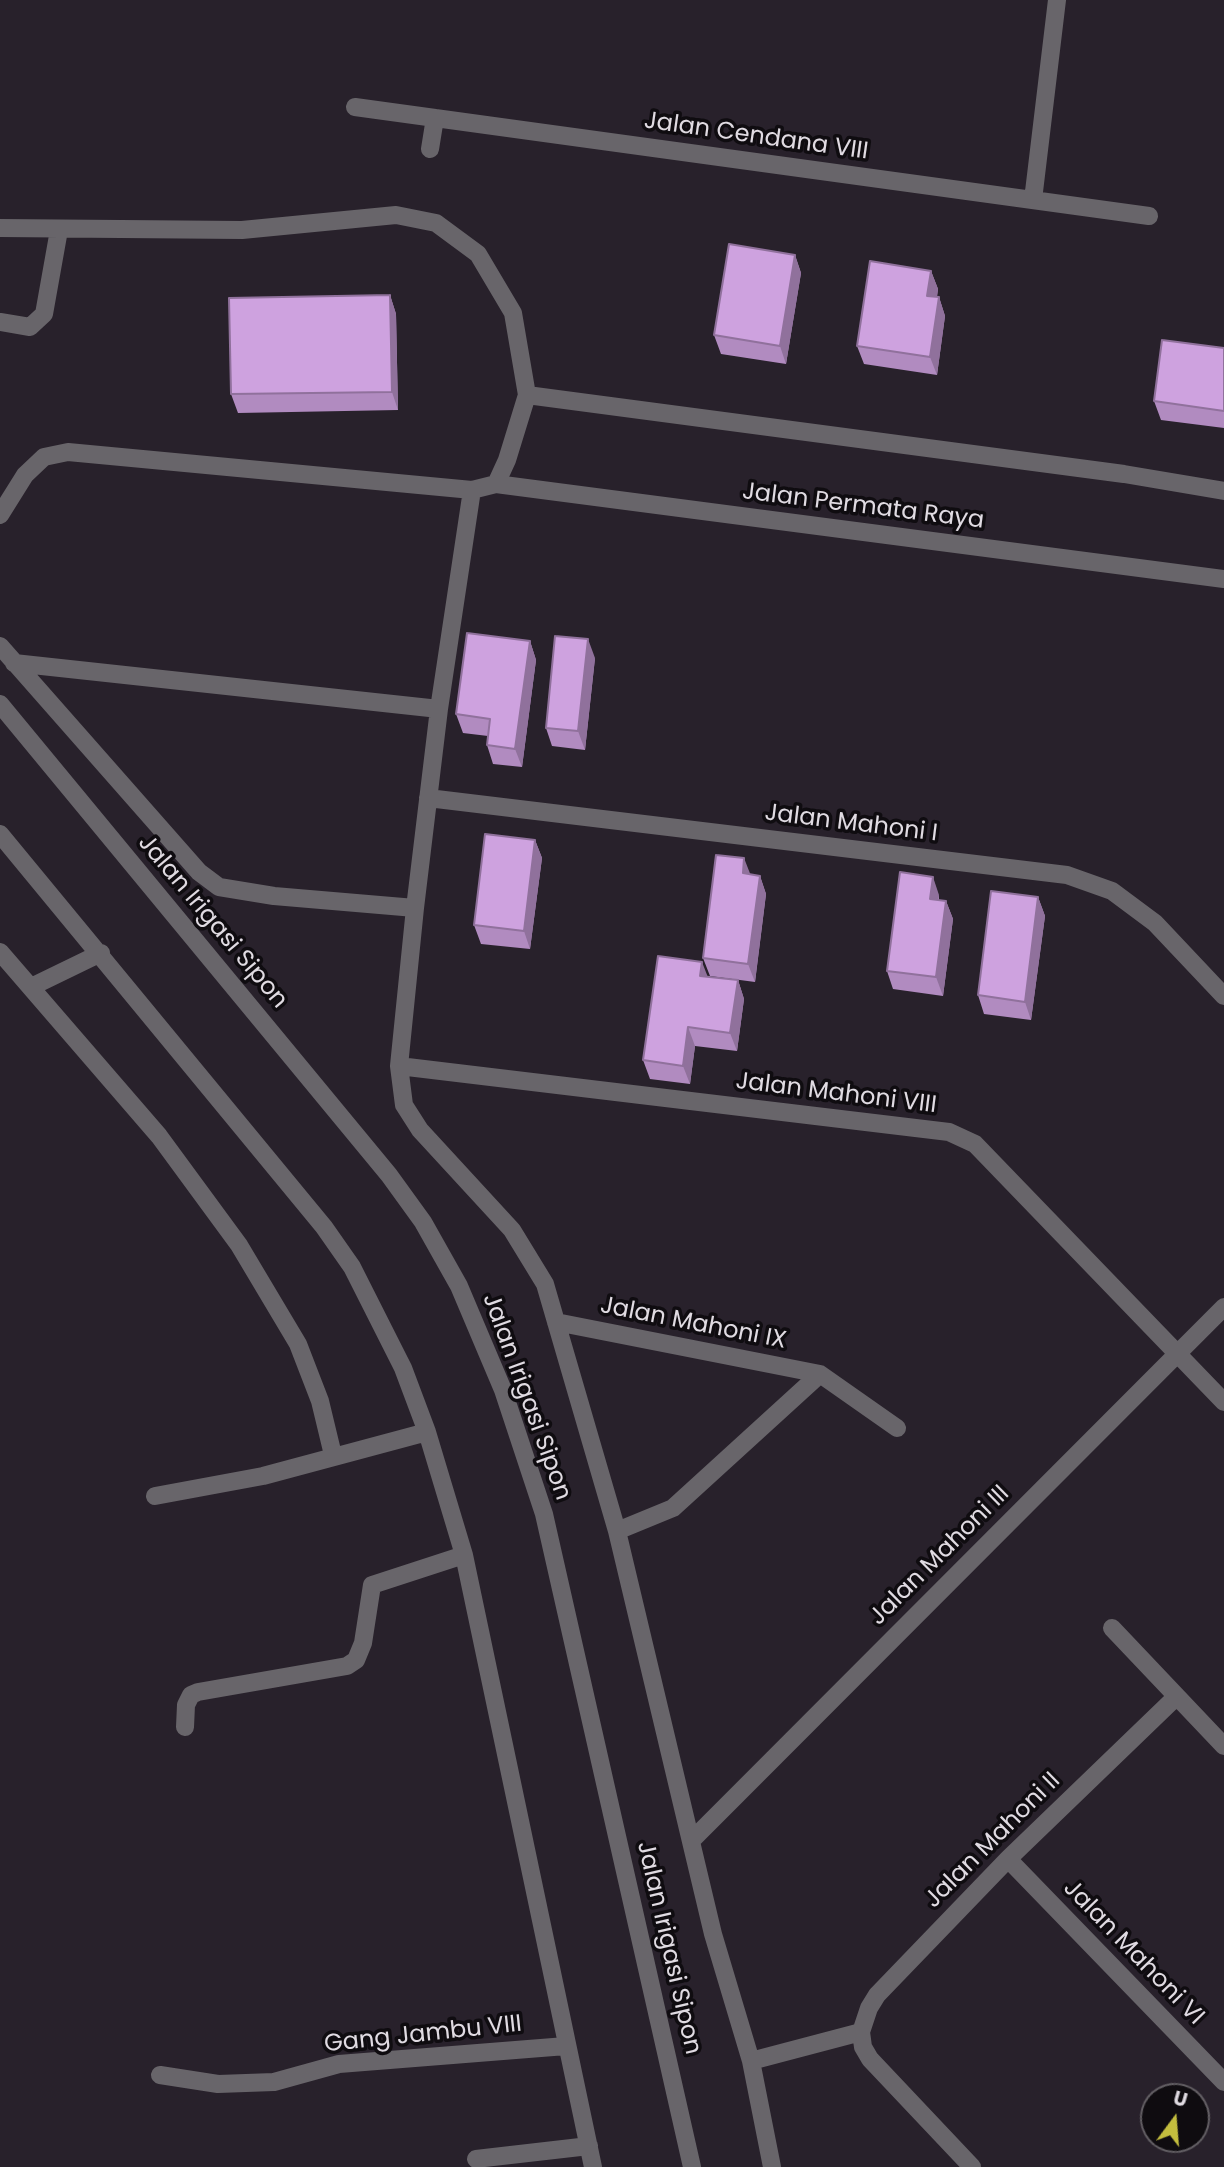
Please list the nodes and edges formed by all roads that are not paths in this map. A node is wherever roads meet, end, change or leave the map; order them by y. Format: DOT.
graph roads {
  1 [pos="1057,0"];
  2 [pos="355,107"];
  3 [pos="435,118"];
  4 [pos="430,149"];
  5 [pos="1033,200"];
  6 [pos="1149,216"];
  7 [pos="0,229"];
  8 [pos="59,230"];
  9 [pos="0,322"];
  10 [pos="527,395"];
  11 [pos="496,484"];
  12 [pos="472,490"];
  13 [pos="1224,491"];
  14 [pos="0,515"];
  15 [pos="1224,579"];
  16 [pos="0,646"];
  17 [pos="14,663"];
  18 [pos="0,704"];
  19 [pos="439,709"];
  20 [pos="428,798"];
  21 [pos="0,834"];
  22 [pos="415,908"];
  23 [pos="0,952"];
  24 [pos="101,953"];
  25 [pos="31,987"];
  26 [pos="1224,996"];
  27 [pos="399,1066"];
  28 [pos="1224,1307"];
  29 [pos="556,1322"];
  30 [pos="1178,1354"];
  31 [pos="820,1374"];
  32 [pos="1224,1402"];
  33 [pos="897,1428"];
  34 [pos="427,1432"];
  35 [pos="333,1455"];
  36 [pos="155,1496"];
  37 [pos="617,1531"];
  38 [pos="464,1555"];
  39 [pos="1112,1628"];
  40 [pos="1176,1697"];
  41 [pos="185,1727"];
  42 [pos="1224,1746"];
  43 [pos="692,1840"];
  44 [pos="1008,1858"];
  45 [pos="861,2032"];
  46 [pos="566,2046"];
  47 [pos="751,2061"];
  48 [pos="160,2075"];
  49 [pos="1224,2082"];
  50 [pos="589,2146"];
  51 [pos="476,2159"];
  52 [pos="593,2167"];
  53 [pos="692,2167"];
  54 [pos="772,2167"];
  55 [pos="972,2167"];
  1 -- 5 [label="street"];
  2 -- 3 [label="street, Jalan Cendana VIII"];
  3 -- 4 [label="street"];
  3 -- 5 [label="street, Jalan Cendana VIII"];
  5 -- 6 [label="street, Jalan Cendana VIII"];
  7 -- 8 [label="street"];
  8 -- 9 [label="street"];
  8 -- 10 [label="street"];
  10 -- 11 [label="street"];
  10 -- 13 [label="street"];
  11 -- 12 [label="street"];
  11 -- 15 [label="street, Jalan Permata Raya"];
  12 -- 14 [label="street"];
  12 -- 19 [label="street"];
  16 -- 17 [label="street"];
  17 -- 19 [label="street"];
  17 -- 22 [label="street"];
  18 -- 53 [label="street, Jalan Irigasi Sipon"];
  19 -- 20 [label="street"];
  20 -- 22 [label="street"];
  20 -- 26 [label="street, Jalan Mahoni I"];
  21 -- 24 [label="street"];
  22 -- 27 [label="street"];
  23 -- 25 [label="street"];
  24 -- 25 [label="street"];
  24 -- 34 [label="street"];
  25 -- 35 [label="street"];
  27 -- 29 [label="street"];
  27 -- 30 [label="street, Jalan Mahoni VIII"];
  28 -- 30 [label="street, Jalan Mahoni III"];
  29 -- 31 [label="street, Jalan Mahoni IX"];
  29 -- 37 [label="street"];
  30 -- 32 [label="street, Jalan Mahoni VIII"];
  30 -- 43 [label="street, Jalan Mahoni III"];
  31 -- 33 [label="street, Jalan Mahoni IX"];
  31 -- 37 [label="street"];
  34 -- 35 [label="street"];
  34 -- 38 [label="street"];
  35 -- 36 [label="street"];
  37 -- 43 [label="street"];
  38 -- 41 [label="street"];
  38 -- 46 [label="street"];
  39 -- 40 [label="street"];
  40 -- 42 [label="street"];
  40 -- 44 [label="street, Jalan Mahoni II"];
  43 -- 47 [label="street"];
  44 -- 45 [label="street, Jalan Mahoni II"];
  44 -- 49 [label="street, Jalan Mahoni VI"];
  45 -- 47 [label="street"];
  45 -- 55 [label="street"];
  46 -- 48 [label="street, Gang Jambu VIII"];
  46 -- 50 [label="street"];
  47 -- 54 [label="street"];
  50 -- 51 [label="street"];
  50 -- 52 [label="street"];
}
